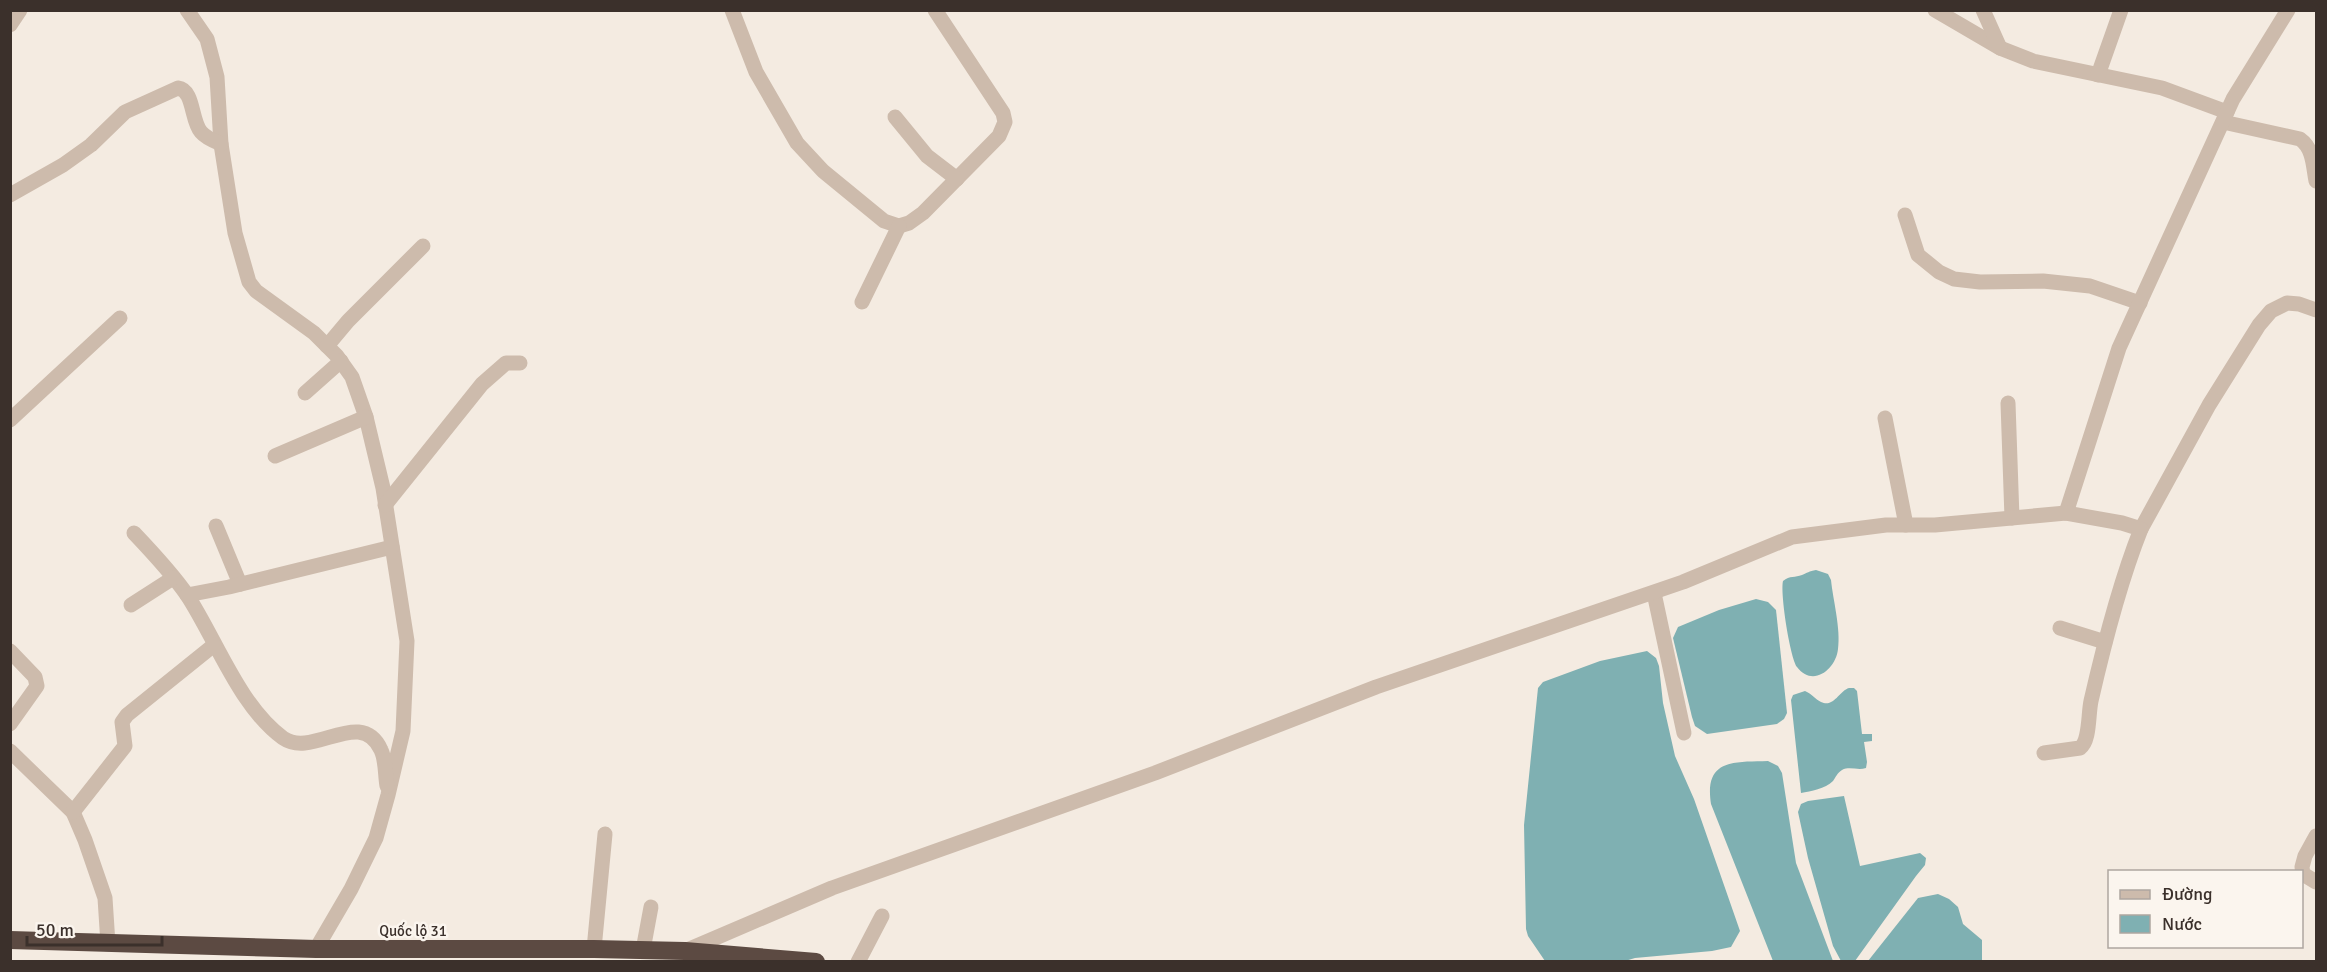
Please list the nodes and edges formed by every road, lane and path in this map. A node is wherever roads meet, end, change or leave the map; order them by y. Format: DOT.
graph roads {
  1 [pos="20,10"];
  2 [pos="187,10"];
  3 [pos="732,10"];
  4 [pos="935,10"];
  5 [pos="1935,10"];
  6 [pos="1983,10"];
  7 [pos="2121,10"];
  8 [pos="2288,10"];
  9 [pos="10,26"];
  10 [pos="2000,48"];
  11 [pos="2098,75"];
  12 [pos="895,117"];
  13 [pos="2225,117"];
  14 [pos="221,144"];
  15 [pos="957,179"];
  16 [pos="2316,182"];
  17 [pos="10,195"];
  18 [pos="1905,215"];
  19 [pos="899,226"];
  20 [pos="423,246"];
  21 [pos="862,302"];
  22 [pos="2140,303"];
  23 [pos="2316,310"];
  24 [pos="120,318"];
  25 [pos="327,346"];
  26 [pos="341,361"];
  27 [pos="520,363"];
  28 [pos="305,393"];
  29 [pos="2008,404"];
  30 [pos="366,417"];
  31 [pos="1885,418"];
  32 [pos="10,420"];
  33 [pos="275,456"];
  34 [pos="385,505"];
  35 [pos="2066,513"];
  36 [pos="2012,518"];
  37 [pos="1906,525"];
  38 [pos="216,526"];
  39 [pos="2141,529"];
  40 [pos="134,533"];
  41 [pos="392,547"];
  42 [pos="173,578"];
  43 [pos="240,584"];
  44 [pos="1654,592"];
  45 [pos="187,595"];
  46 [pos="131,605"];
  47 [pos="2060,628"];
  48 [pos="2105,642"];
  49 [pos="214,645"];
  50 [pos="10,651"];
  51 [pos="10,724"];
  52 [pos="1684,733"];
  53 [pos="10,751"];
  54 [pos="2044,753"];
  55 [pos="388,795"];
  56 [pos="73,812"];
  57 [pos="605,834"];
  58 [pos="2316,836"];
  59 [pos="2302,870"];
  60 [pos="2303,874"];
  61 [pos="2316,882"];
  62 [pos="651,907"];
  63 [pos="882,916"];
  64 [pos="10,940"];
  65 [pos="108,944"];
  66 [pos="316,949"];
  67 [pos="594,949"];
  68 [pos="643,950"];
  69 [pos="685,951"];
  70 [pos="706,957"];
  71 [pos="749,959"];
  72 [pos="791,961"];
  73 [pos="816,962"];
  74 [pos="858,962"];
  1 -- 9 [label="street"];
  2 -- 14 [label="street"];
  3 -- 19 [label="street"];
  4 -- 15 [label="street"];
  5 -- 10 [label="street"];
  6 -- 10 [label="street"];
  7 -- 11 [label="street"];
  8 -- 13 [label="street"];
  10 -- 11 [label="street"];
  11 -- 13 [label="street"];
  12 -- 15 [label="street"];
  13 -- 16 [label="street"];
  13 -- 22 [label="street"];
  14 -- 17 [label="street"];
  14 -- 25 [label="street"];
  15 -- 19 [label="street"];
  18 -- 22 [label="street"];
  19 -- 21 [label="street"];
  20 -- 25 [label="street"];
  22 -- 35 [label="street"];
  23 -- 39 [label="street"];
  24 -- 32 [label="street"];
  25 -- 26 [label="street"];
  26 -- 28 [label="street"];
  26 -- 30 [label="street"];
  27 -- 34 [label="street"];
  29 -- 36 [label="street"];
  30 -- 33 [label="street"];
  30 -- 34 [label="street"];
  31 -- 37 [label="street"];
  34 -- 41 [label="street"];
  35 -- 36 [label="street"];
  35 -- 39 [label="street"];
  36 -- 37 [label="street"];
  37 -- 44 [label="street"];
  38 -- 43 [label="street"];
  39 -- 48 [label="street"];
  40 -- 42 [label="street"];
  41 -- 43 [label="street"];
  41 -- 55 [label="street"];
  42 -- 45 [label="street"];
  42 -- 46 [label="street"];
  43 -- 45 [label="street"];
  44 -- 52 [label="street"];
  44 -- 69 [label="street"];
  45 -- 49 [label="street"];
  47 -- 48 [label="street"];
  48 -- 54 [label="street"];
  49 -- 55 [label="street"];
  49 -- 56 [label="street"];
  50 -- 51 [label="street"];
  53 -- 56 [label="street"];
  55 -- 66 [label="street"];
  56 -- 65 [label="street"];
  57 -- 67 [label="street"];
  58 -- 59 [label="street"];
  60 -- 61 [label="street"];
  62 -- 68 [label="street"];
  63 -- 74 [label="street"];
  64 -- 65 [label="highway, Quốc lộ 31"];
  65 -- 66 [label="highway, Quốc lộ 31"];
  66 -- 67 [label="highway, Quốc lộ 31"];
  67 -- 68 [label="highway, Quốc lộ 31"];
  68 -- 69 [label="highway, Quốc lộ 31"];
  69 -- 70 [label="highway, Quốc lộ 31"];
  70 -- 71 [label="highway, Quốc lộ 31"];
  71 -- 72 [label="highway, Quốc lộ 31"];
  72 -- 73 [label="highway, Quốc lộ 31"];
}
